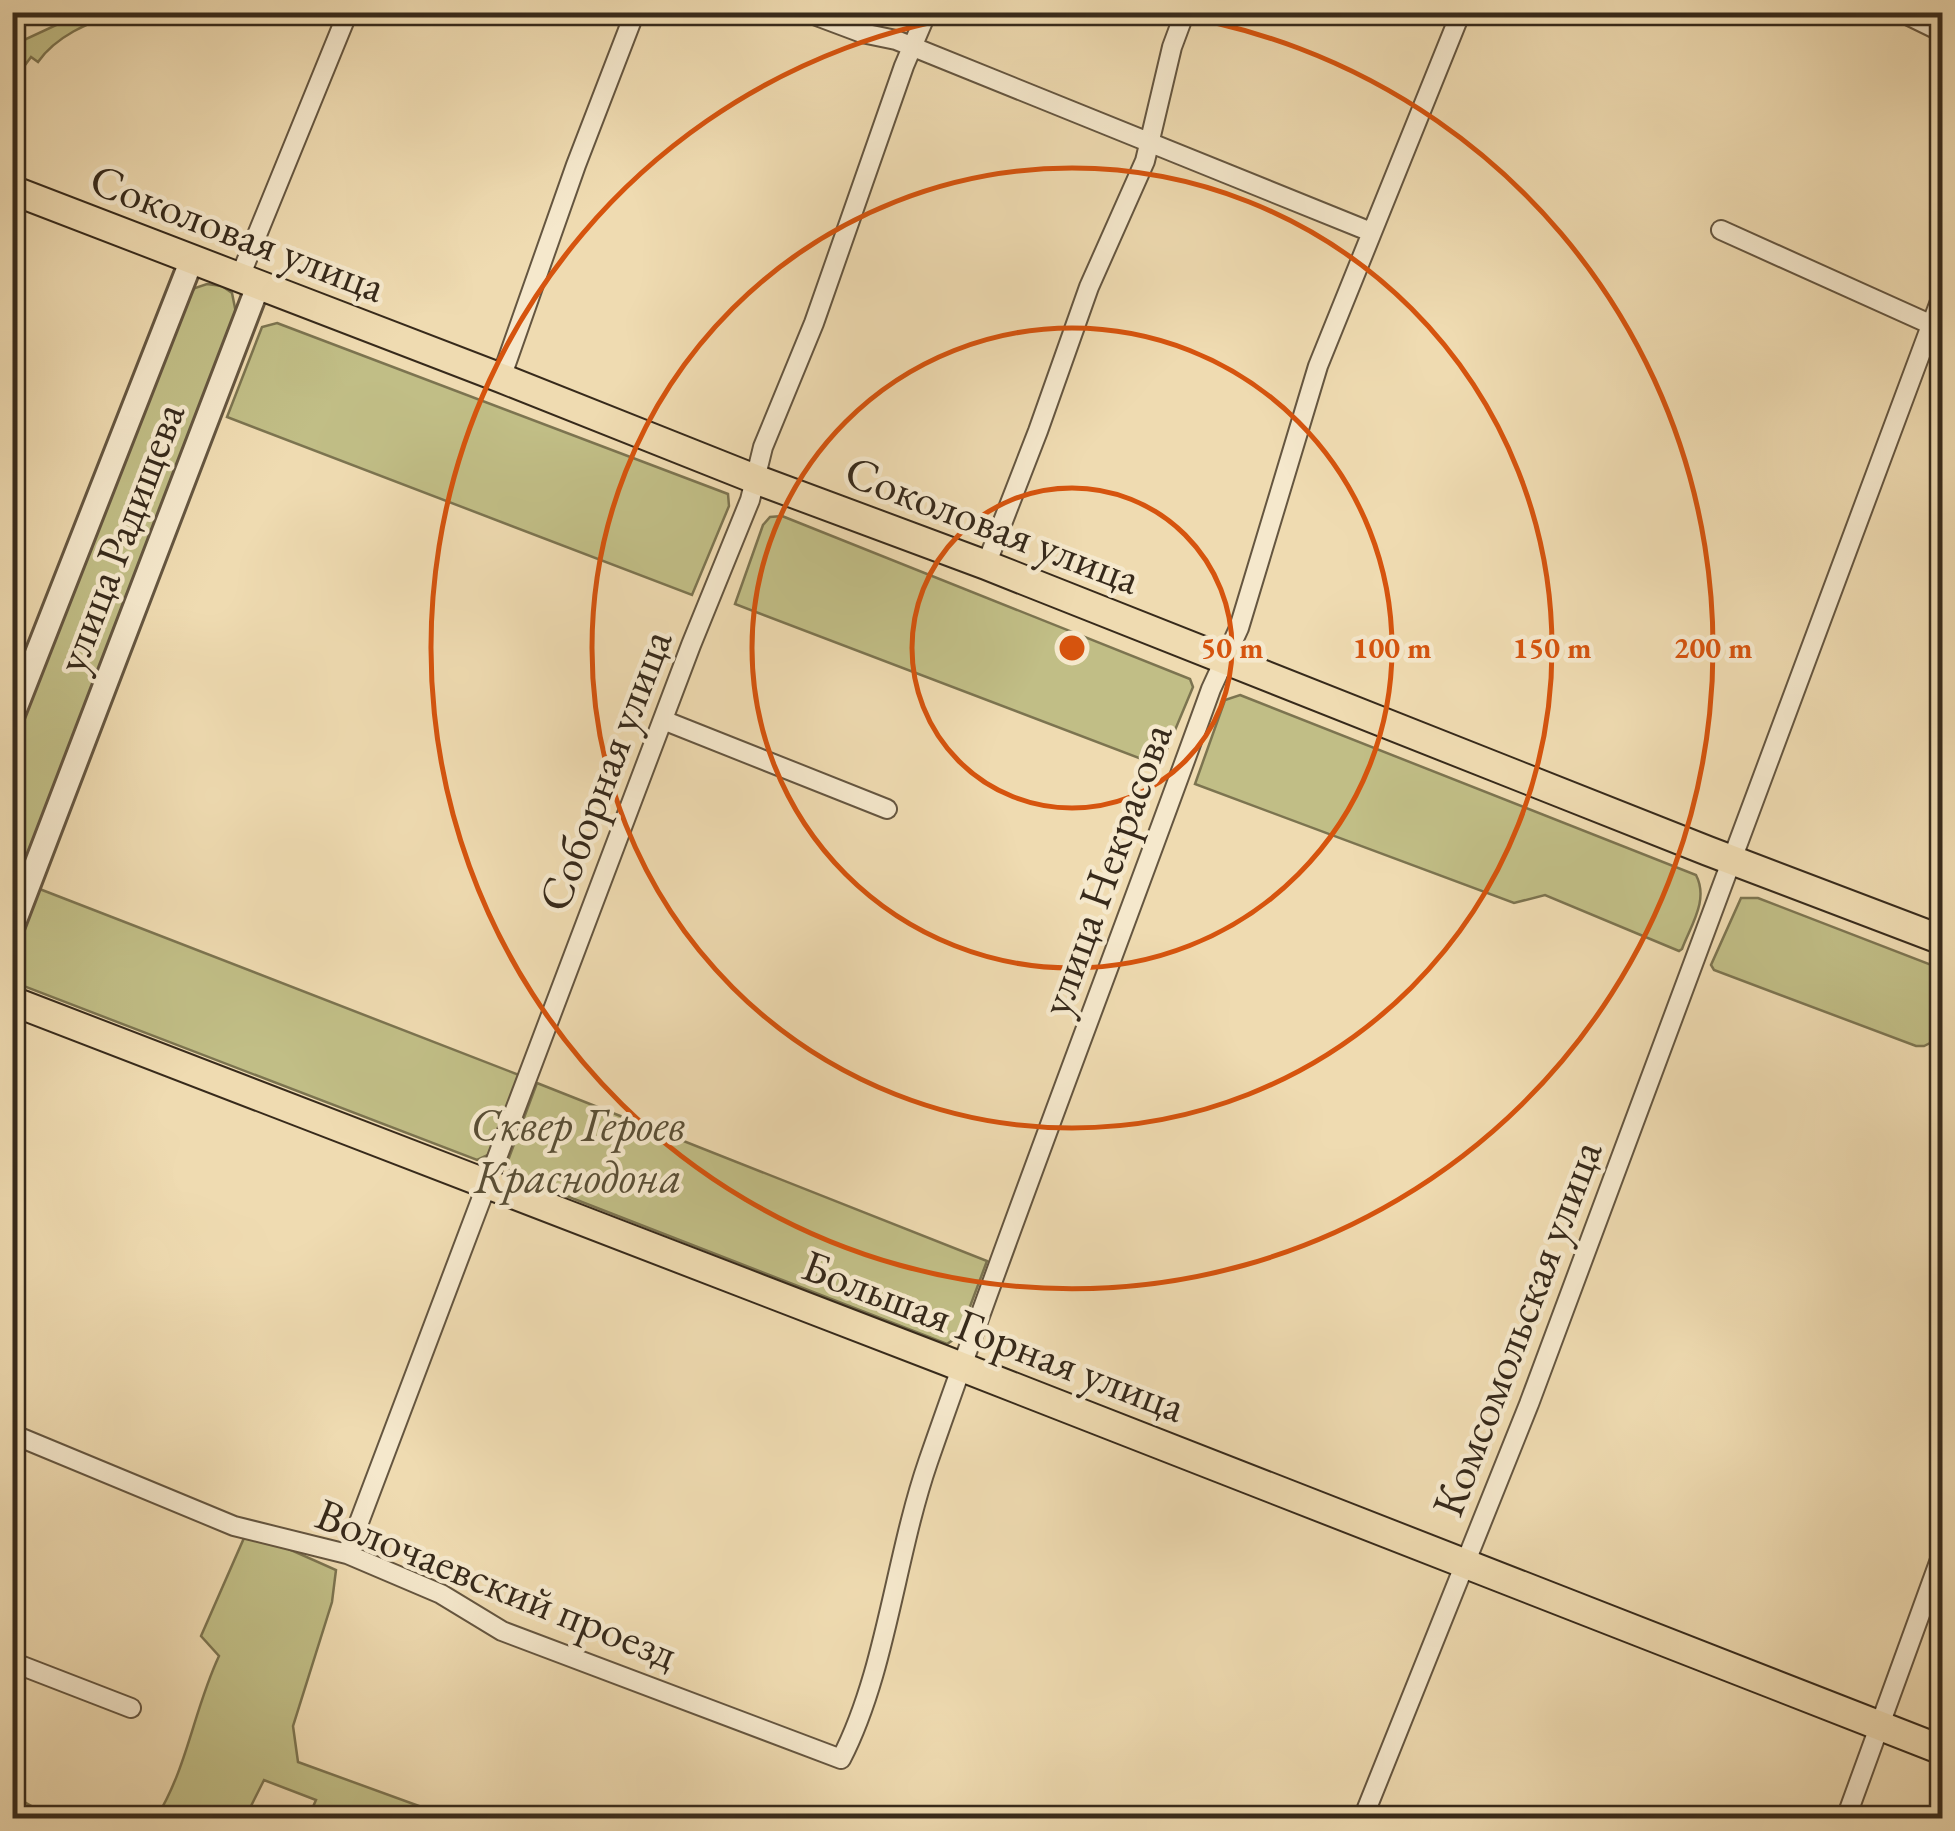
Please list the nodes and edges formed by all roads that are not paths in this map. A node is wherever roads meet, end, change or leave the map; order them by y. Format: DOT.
graph roads {
  1 [pos="348,12"];
  2 [pos="635,12"];
  3 [pos="806,12"];
  4 [pos="927,12"];
  5 [pos="1184,12"];
  6 [pos="1461,12"];
  7 [pos="1901,12"];
  8 [pos="1942,32"];
  9 [pos="912,48"];
  10 [pos="1151,143"];
  11 [pos="12,190"];
  12 [pos="1721,230"];
  13 [pos="1371,232"];
  14 [pos="192,259"];
  15 [pos="248,282"];
  16 [pos="1942,296"];
  17 [pos="1932,325"];
  18 [pos="502,378"];
  19 [pos="756,479"];
  20 [pos="986,564"];
  21 [pos="1225,659"];
  22 [pos="12,716"];
  23 [pos="662,720"];
  24 [pos="887,808"];
  25 [pos="1733,861"];
  26 [pos="12,928"];
  27 [pos="1942,940"];
  28 [pos="12,1001"];
  29 [pos="488,1185"];
  30 [pos="961,1368"];
  31 [pos="12,1434"];
  32 [pos="346,1554"];
  33 [pos="1942,1554"];
  34 [pos="1468,1563"];
  35 [pos="12,1662"];
  36 [pos="131,1708"];
  37 [pos="1881,1726"];
  38 [pos="1942,1750"];
  39 [pos="841,1759"];
  40 [pos="1363,1818"];
  41 [pos="1846,1818"];
  1 -- 15 [label="street, улица Радищева"];
  2 -- 18 [label="street"];
  3 -- 9 [label="street"];
  4 -- 9 [label="street, Соборная улица"];
  5 -- 10 [label="street"];
  6 -- 13 [label="street, улица Некрасова"];
  7 -- 8 [label="street"];
  9 -- 10 [label="street"];
  9 -- 19 [label="street, Соборная улица"];
  10 -- 13 [label="street"];
  10 -- 20 [label="street"];
  11 -- 14 [label="main road, Соколовая улица"];
  12 -- 17 [label="street"];
  13 -- 21 [label="street, улица Некрасова"];
  14 -- 15 [label="main road, Соколовая улица"];
  14 -- 22 [label="street, улица Радищева"];
  15 -- 18 [label="main road, Соколовая улица"];
  15 -- 26 [label="street, улица Радищева"];
  16 -- 17 [label="street, Комсомольская улица"];
  17 -- 25 [label="street, Комсомольская улица"];
  18 -- 19 [label="main road, Соколовая улица"];
  19 -- 20 [label="main road, Соколовая улица"];
  19 -- 23 [label="street, Соборная улица"];
  20 -- 21 [label="main road, Соколовая улица"];
  21 -- 25 [label="main road, Соколовая улица"];
  21 -- 30 [label="street, улица Некрасова"];
  23 -- 24 [label="street"];
  23 -- 29 [label="street, Соборная улица"];
  25 -- 27 [label="main road, Соколовая улица"];
  25 -- 34 [label="street, Комсомольская улица"];
  28 -- 29 [label="main road, Большая Горная улица"];
  29 -- 30 [label="main road, Большая Горная улица"];
  29 -- 32 [label="street, Соборная улица"];
  30 -- 34 [label="main road, Большая Горная улица"];
  30 -- 39 [label="street, улица Некрасова"];
  31 -- 32 [label="street, Волочаевский проезд"];
  32 -- 39 [label="street, Волочаевский проезд"];
  33 -- 37 [label="street"];
  34 -- 37 [label="main road, Большая Горная улица"];
  34 -- 40 [label="street, Комсомольская улица"];
  35 -- 36 [label="street"];
  37 -- 38 [label="main road, Большая Горная улица"];
  37 -- 41 [label="street"];
}
